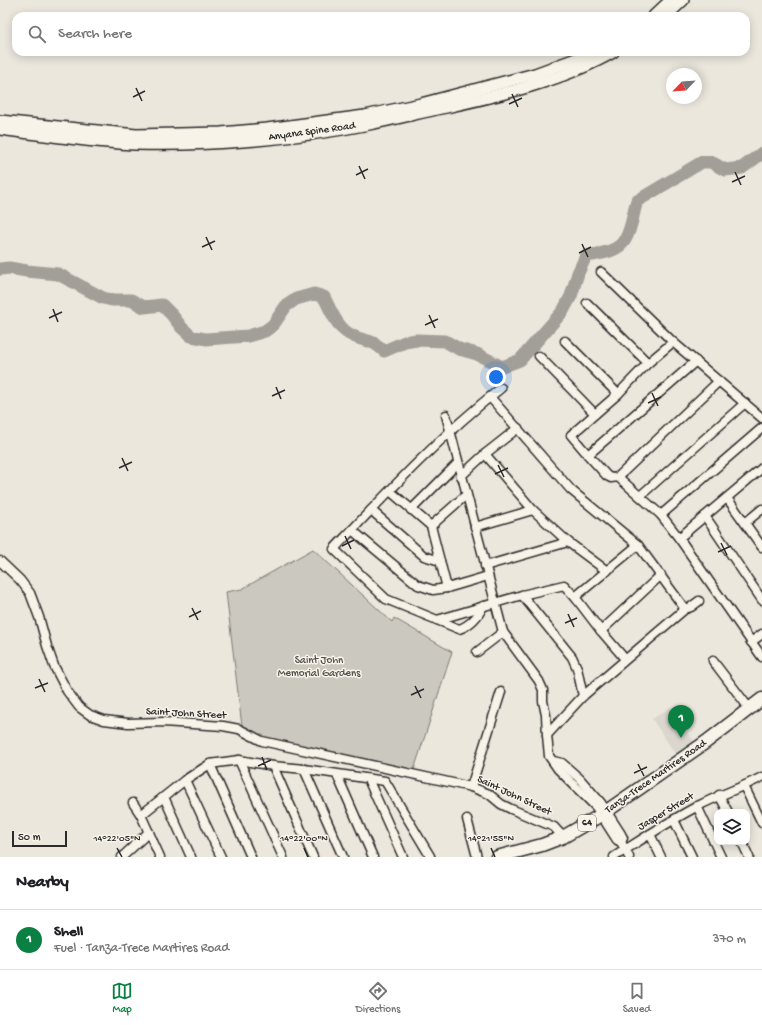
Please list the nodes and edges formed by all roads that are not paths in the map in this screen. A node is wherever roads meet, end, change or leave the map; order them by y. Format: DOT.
graph roads {
  1 [pos="671,0"];
  2 [pos="683,0"];
  3 [pos="658,12"];
  4 [pos="670,12"];
  5 [pos="583,56"];
  6 [pos="605,56"];
  7 [pos="0,121"];
  8 [pos="0,129"];
  9 [pos="601,272"];
  10 [pos="587,302"];
  11 [pos="565,341"];
  12 [pos="673,342"];
  13 [pos="539,356"];
  14 [pos="696,361"];
  15 [pos="648,363"];
  16 [pos="719,381"];
  17 [pos="501,388"];
  18 [pos="618,394"];
  19 [pos="490,397"];
  20 [pos="745,403"];
  21 [pos="595,414"];
  22 [pos="446,415"];
  23 [pos="762,418"];
  24 [pos="518,428"];
  25 [pos="762,428"];
  26 [pos="450,432"];
  27 [pos="485,454"];
  28 [pos="588,455"];
  29 [pos="458,463"];
  30 [pos="762,468"];
  31 [pos="461,476"];
  32 [pos="618,477"];
  33 [pos="390,491"];
  34 [pos="466,495"];
  35 [pos="640,496"];
  36 [pos="727,498"];
  37 [pos="762,509"];
  38 [pos="371,510"];
  39 [pos="411,510"];
  40 [pos="533,510"];
  41 [pos="660,515"];
  42 [pos="705,516"];
  43 [pos="745,523"];
  44 [pos="431,526"];
  45 [pos="475,527"];
  46 [pos="352,530"];
  47 [pos="679,538"];
  48 [pos="568,542"];
  49 [pos="638,545"];
  50 [pos="762,546"];
  51 [pos="0,561"];
  52 [pos="440,561"];
  53 [pos="485,566"];
  54 [pos="607,571"];
  55 [pos="661,575"];
  56 [pos="488,576"];
  57 [pos="447,588"];
  58 [pos="522,595"];
  59 [pos="575,597"];
  60 [pos="762,600"];
  61 [pos="699,601"];
  62 [pos="494,603"];
  63 [pos="483,606"];
  64 [pos="685,609"];
  65 [pos="437,620"];
  66 [pos="601,630"];
  67 [pos="503,632"];
  68 [pos="762,634"];
  69 [pos="751,642"];
  70 [pos="478,652"];
  71 [pos="762,658"];
  72 [pos="625,659"];
  73 [pos="713,660"];
  74 [pos="501,692"];
  75 [pos="583,696"];
  76 [pos="762,698"];
  77 [pos="750,708"];
  78 [pos="547,735"];
  79 [pos="239,760"];
  80 [pos="210,764"];
  81 [pos="273,766"];
  82 [pos="304,769"];
  83 [pos="337,774"];
  84 [pos="762,777"];
  85 [pos="368,779"];
  86 [pos="185,780"];
  87 [pos="744,786"];
  88 [pos="471,787"];
  89 [pos="719,795"];
  90 [pos="164,797"];
  91 [pos="133,803"];
  92 [pos="697,806"];
  93 [pos="726,809"];
  94 [pos="604,813"];
  95 [pos="141,815"];
  96 [pos="467,819"];
  97 [pos="674,820"];
  98 [pos="762,823"];
  99 [pos="149,832"];
  100 [pos="650,834"];
  101 [pos="563,837"];
  102 [pos="743,845"];
  103 [pos="627,853"];
  104 [pos="127,855"];
  105 [pos="160,857"];
  106 [pos="191,857"];
  107 [pos="221,857"];
  108 [pos="251,857"];
  109 [pos="283,857"];
  110 [pos="313,857"];
  111 [pos="343,857"];
  112 [pos="373,857"];
  113 [pos="403,857"];
  114 [pos="429,857"];
  115 [pos="477,857"];
  116 [pos="497,857"];
  117 [pos="614,857"];
  118 [pos="661,857"];
  119 [pos="692,857"];
  120 [pos="721,857"];
  121 [pos="749,857"];
  1 -- 3 [label="main road"];
  2 -- 4 [label="main road"];
  5 -- 7 [label="main road, Anyana Spine Road"];
  6 -- 8 [label="main road, Anyana Spine Road"];
  9 -- 12 [label="street"];
  10 -- 15 [label="street"];
  11 -- 18 [label="street"];
  12 -- 14 [label="street"];
  12 -- 15 [label="street"];
  13 -- 21 [label="street"];
  14 -- 16 [label="street"];
  14 -- 28 [label="street"];
  15 -- 18 [label="street"];
  16 -- 20 [label="street"];
  16 -- 32 [label="street"];
  17 -- 19 [label="street"];
  18 -- 21 [label="street"];
  19 -- 24 [label="street"];
  19 -- 26 [label="street"];
  20 -- 23 [label="street"];
  20 -- 35 [label="street"];
  21 -- 28 [label="street"];
  22 -- 26 [label="street"];
  24 -- 27 [label="street"];
  24 -- 49 [label="street"];
  25 -- 41 [label="street"];
  26 -- 29 [label="street"];
  26 -- 33 [label="street"];
  27 -- 31 [label="street"];
  27 -- 40 [label="street"];
  28 -- 32 [label="street"];
  29 -- 31 [label="street"];
  29 -- 39 [label="street"];
  30 -- 36 [label="street"];
  31 -- 34 [label="street"];
  32 -- 35 [label="street"];
  33 -- 38 [label="street"];
  33 -- 39 [label="street"];
  34 -- 44 [label="street"];
  34 -- 45 [label="street"];
  35 -- 41 [label="street"];
  36 -- 42 [label="street"];
  36 -- 43 [label="street"];
  37 -- 43 [label="street"];
  38 -- 46 [label="street"];
  38 -- 52 [label="street"];
  39 -- 44 [label="street"];
  40 -- 45 [label="street"];
  40 -- 48 [label="street"];
  41 -- 47 [label="street"];
  42 -- 47 [label="street"];
  42 -- 60 [label="street"];
  43 -- 50 [label="street"];
  44 -- 52 [label="street"];
  45 -- 53 [label="street"];
  46 -- 57 [label="street"];
  46 -- 65 [label="street"];
  47 -- 69 [label="street"];
  48 -- 53 [label="street"];
  48 -- 54 [label="street"];
  49 -- 54 [label="street"];
  49 -- 55 [label="street"];
  51 -- 88 [label="street, Saint John Street"];
  52 -- 57 [label="street"];
  53 -- 56 [label="street"];
  54 -- 59 [label="street"];
  55 -- 64 [label="street"];
  55 -- 66 [label="street"];
  56 -- 57 [label="street"];
  56 -- 62 [label="street"];
  58 -- 59 [label="street"];
  58 -- 62 [label="street"];
  58 -- 75 [label="street"];
  59 -- 66 [label="street"];
  61 -- 64 [label="street"];
  62 -- 63 [label="street"];
  62 -- 67 [label="street"];
  63 -- 65 [label="street"];
  63 -- 65 [label="street"];
  64 -- 72 [label="street"];
  66 -- 72 [label="street"];
  67 -- 70 [label="street"];
  67 -- 78 [label="street"];
  68 -- 69 [label="street"];
  69 -- 71 [label="street"];
  72 -- 75 [label="street"];
  73 -- 77 [label="street"];
  74 -- 88 [label="street"];
  75 -- 78 [label="street"];
  76 -- 77 [label="main road, Tanza-Trece Martires Road / 64"];
  77 -- 94 [label="main road, Tanza-Trece Martires Road / 64"];
  78 -- 94 [label="street"];
  79 -- 80 [label="street"];
  79 -- 81 [label="street"];
  79 -- 109 [label="street"];
  80 -- 86 [label="street"];
  80 -- 108 [label="street"];
  81 -- 82 [label="street"];
  81 -- 110 [label="street"];
  82 -- 83 [label="street"];
  82 -- 111 [label="street"];
  83 -- 85 [label="street"];
  83 -- 112 [label="street"];
  84 -- 87 [label="street, Jasper Street"];
  85 -- 113 [label="street"];
  85 -- 114 [label="street"];
  86 -- 90 [label="street"];
  86 -- 107 [label="street"];
  87 -- 89 [label="street, Jasper Street"];
  87 -- 98 [label="street"];
  88 -- 101 [label="street, Saint John Street"];
  89 -- 92 [label="street, Jasper Street"];
  89 -- 93 [label="street"];
  90 -- 95 [label="street"];
  90 -- 106 [label="street"];
  91 -- 95 [label="street"];
  92 -- 97 [label="street, Jasper Street"];
  92 -- 120 [label="street"];
  94 -- 101 [label="main road, Tanza-Trece Martires Road / 64"];
  94 -- 103 [label="street"];
  95 -- 99 [label="street"];
  96 -- 115 [label="street"];
  97 -- 100 [label="street, Jasper Street"];
  97 -- 119 [label="street"];
  99 -- 104 [label="street"];
  99 -- 105 [label="street"];
  100 -- 103 [label="street, Jasper Street"];
  100 -- 118 [label="street"];
  101 -- 116 [label="main road, Tanza-Trece Martires Road / 64"];
  102 -- 121 [label="street"];
  103 -- 117 [label="street, Jasper Street"];
}
